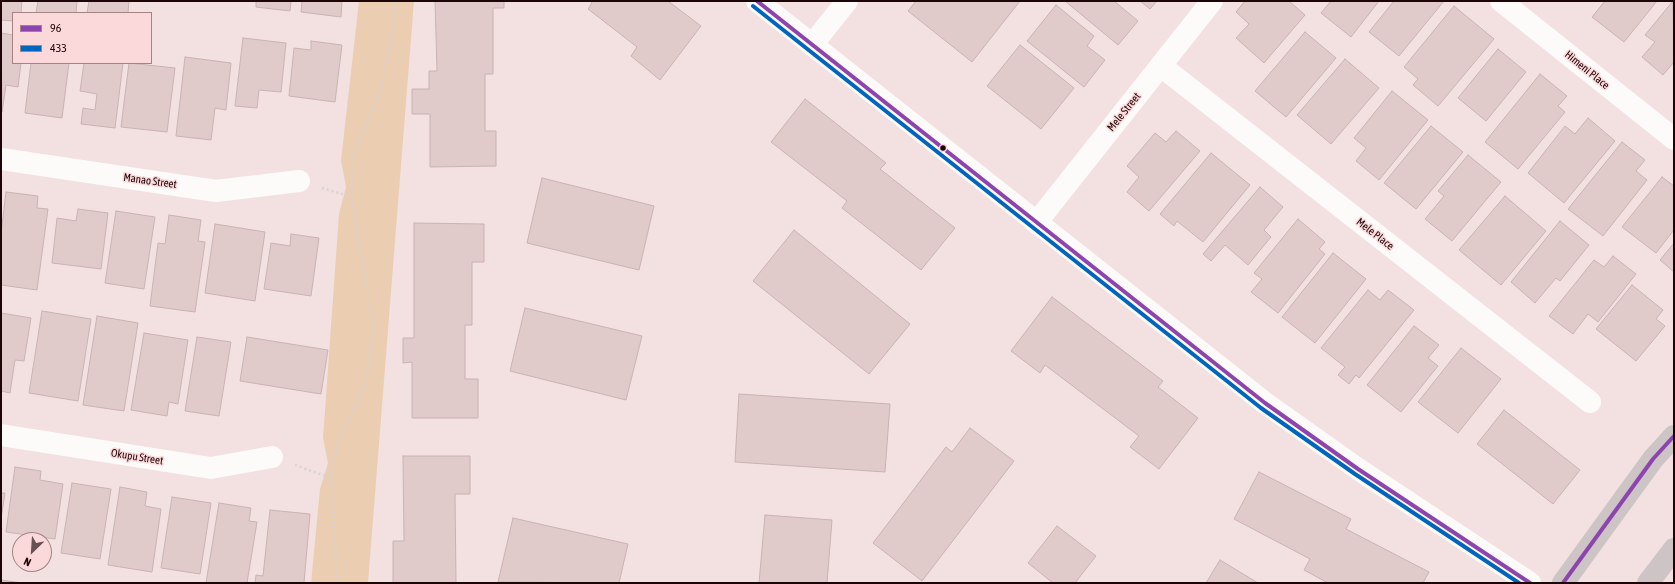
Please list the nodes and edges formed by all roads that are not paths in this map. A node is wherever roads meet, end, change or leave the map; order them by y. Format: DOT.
graph roads {
  1 [pos="757,1"];
  2 [pos="847,1"];
  3 [pos="1212,1"];
  4 [pos="1501,1"];
  5 [pos="812,45"];
  6 [pos="1161,66"];
  7 [pos="1674,139"];
  8 [pos="1,159"];
  9 [pos="299,181"];
  10 [pos="1036,223"];
  11 [pos="1590,402"];
  12 [pos="1,435"];
  13 [pos="1674,436"];
  14 [pos="272,457"];
  15 [pos="1674,549"];
  16 [pos="1530,583"];
  17 [pos="1562,583"];
  18 [pos="1648,583"];
  1 -- 5 [label="street"];
  2 -- 5 [label="street"];
  3 -- 6 [label="street, Mele Street"];
  4 -- 7 [label="street, Himeni Place"];
  5 -- 10 [label="street"];
  6 -- 10 [label="street, Mele Street"];
  6 -- 11 [label="street, Mele Place"];
  8 -- 9 [label="street, Manao Street"];
  10 -- 16 [label="street"];
  12 -- 14 [label="street, Okupu Street"];
  13 -- 17 [label="main road"];
  15 -- 18 [label="main road"];
}
